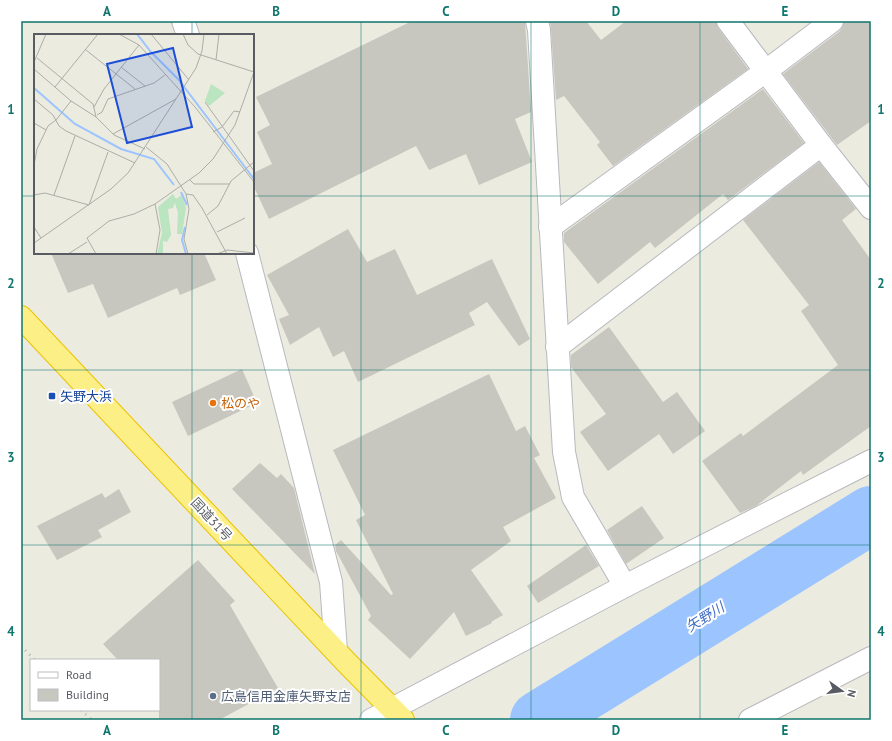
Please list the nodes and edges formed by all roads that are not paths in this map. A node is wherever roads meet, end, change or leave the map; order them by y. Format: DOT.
graph roads {
  1 [pos="183,21"];
  2 [pos="537,21"];
  3 [pos="728,21"];
  4 [pos="832,21"];
  5 [pos="188,34"];
  6 [pos="766,72"];
  7 [pos="821,145"];
  8 [pos="871,208"];
  9 [pos="550,227"];
  10 [pos="247,254"];
  11 [pos="21,317"];
  12 [pos="557,347"];
  13 [pos="871,461"];
  14 [pos="625,586"];
  15 [pos="336,651"];
  16 [pos="871,658"];
  17 [pos="397,714"];
  18 [pos="371,720"];
  19 [pos="750,720"];
  1 -- 5 [label="street"];
  2 -- 9 [label="street"];
  3 -- 6 [label="street"];
  4 -- 6 [label="street"];
  6 -- 7 [label="street"];
  6 -- 9 [label="street"];
  7 -- 8 [label="street"];
  7 -- 12 [label="street"];
  9 -- 12 [label="street"];
  10 -- 15 [label="street"];
  11 -- 15 [label="highway, 国道31号"];
  12 -- 14 [label="street"];
  13 -- 14 [label="street"];
  14 -- 17 [label="street"];
  15 -- 17 [label="highway, 国道31号"];
  16 -- 19 [label="street"];
  17 -- 18 [label="street"];
}
